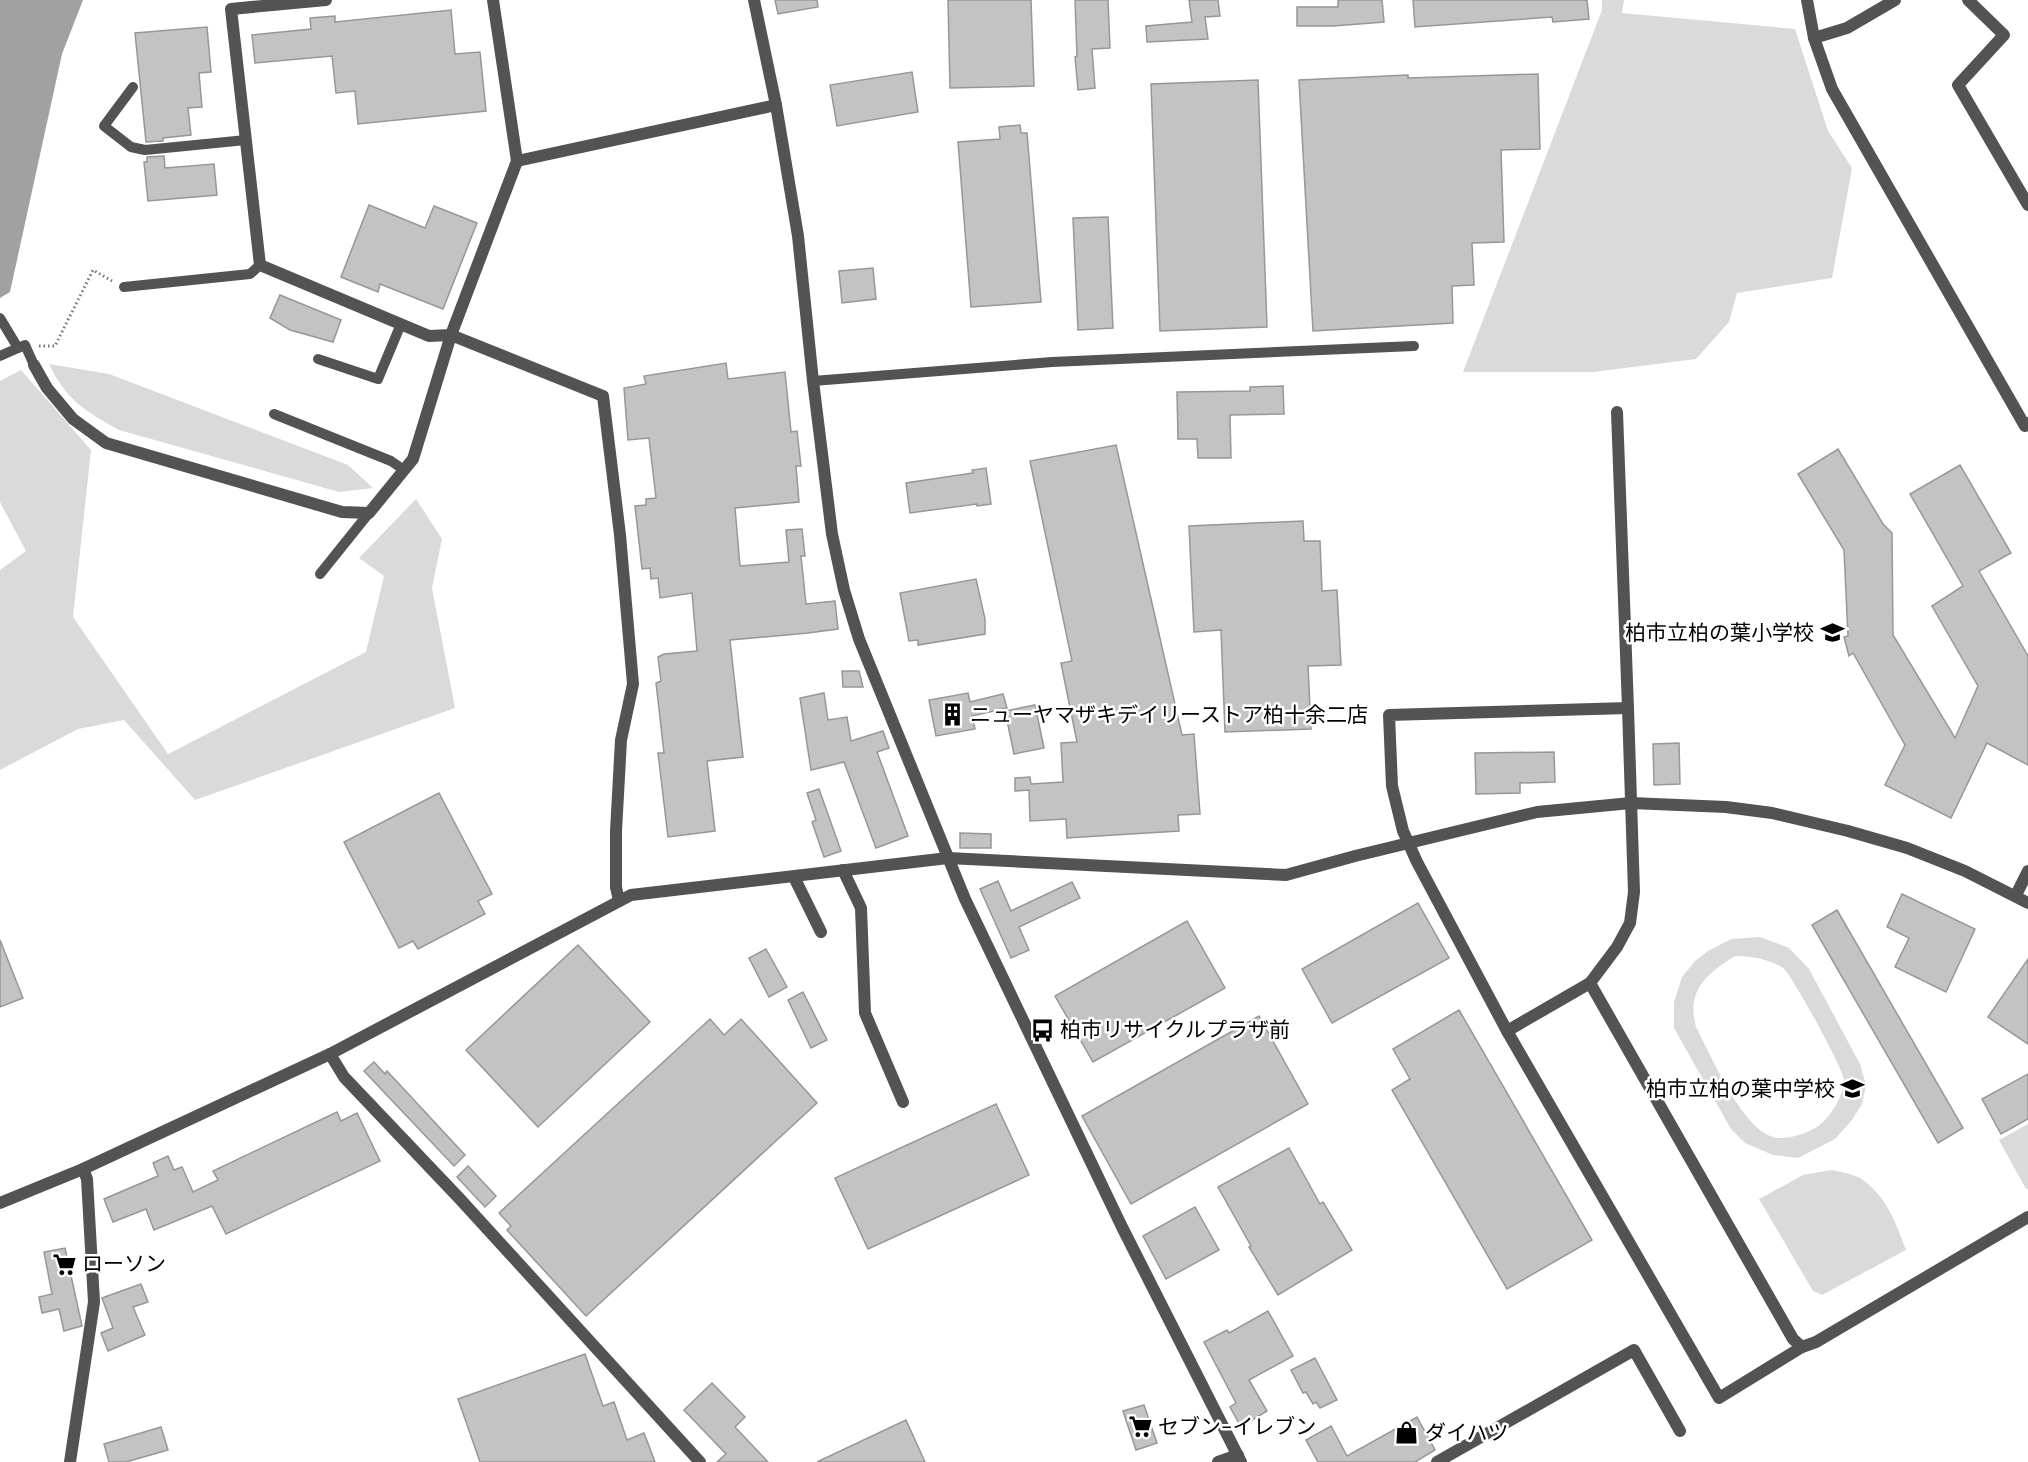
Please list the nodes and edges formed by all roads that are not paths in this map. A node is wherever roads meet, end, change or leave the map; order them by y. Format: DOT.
graph roads {
  1 [pos="326,0"];
  2 [pos="493,0"];
  3 [pos="754,0"];
  4 [pos="1807,0"];
  5 [pos="1895,0"];
  6 [pos="1968,0"];
  7 [pos="1814,38"];
  8 [pos="133,87"];
  9 [pos="776,105"];
  10 [pos="246,140"];
  11 [pos="517,161"];
  12 [pos="2028,205"];
  13 [pos="260,265"];
  14 [pos="124,287"];
  15 [pos="0,318"];
  16 [pos="401,324"];
  17 [pos="451,335"];
  18 [pos="1414,346"];
  19 [pos="22,347"];
  20 [pos="0,356"];
  21 [pos="318,359"];
  22 [pos="34,364"];
  23 [pos="813,381"];
  24 [pos="1617,412"];
  25 [pos="274,414"];
  26 [pos="2028,423"];
  27 [pos="404,470"];
  28 [pos="369,513"];
  29 [pos="320,574"];
  30 [pos="1628,708"];
  31 [pos="1631,803"];
  32 [pos="1409,843"];
  33 [pos="948,858"];
  34 [pos="843,870"];
  35 [pos="2028,871"];
  36 [pos="794,877"];
  37 [pos="2016,895"];
  38 [pos="619,901"];
  39 [pos="2028,903"];
  40 [pos="822,932"];
  41 [pos="1590,983"];
  42 [pos="1507,1031"];
  43 [pos="330,1054"];
  44 [pos="903,1101"];
  45 [pos="83,1169"];
  46 [pos="0,1203"];
  47 [pos="2028,1217"];
  48 [pos="1802,1347"];
  49 [pos="1680,1431"];
  50 [pos="1239,1459"];
  51 [pos="70,1462"];
  52 [pos="700,1462"];
  53 [pos="1218,1462"];
  54 [pos="1437,1462"];
  1 -- 10 [label="street"];
  2 -- 11 [label="street"];
  3 -- 9 [label="street"];
  4 -- 7 [label="street"];
  5 -- 7 [label="street"];
  6 -- 12 [label="street"];
  7 -- 26 [label="street"];
  8 -- 10 [label="lane"];
  9 -- 11 [label="street"];
  9 -- 23 [label="street"];
  10 -- 13 [label="street"];
  11 -- 17 [label="street"];
  13 -- 14 [label="lane"];
  13 -- 16 [label="street"];
  15 -- 19 [label="lane"];
  16 -- 17 [label="street"];
  16 -- 21 [label="lane"];
  17 -- 27 [label="street"];
  17 -- 38 [label="street"];
  18 -- 23 [label="lane"];
  19 -- 20 [label="lane"];
  19 -- 22 [label="lane"];
  22 -- 28 [label="street"];
  23 -- 33 [label="street"];
  24 -- 30 [label="street"];
  25 -- 27 [label="lane"];
  27 -- 28 [label="street"];
  28 -- 29 [label="lane"];
  30 -- 31 [label="street"];
  30 -- 32 [label="street"];
  31 -- 32 [label="street"];
  31 -- 37 [label="street"];
  31 -- 41 [label="street"];
  32 -- 33 [label="street"];
  32 -- 42 [label="street"];
  33 -- 34 [label="street"];
  33 -- 50 [label="street"];
  34 -- 36 [label="street"];
  34 -- 44 [label="street"];
  35 -- 37 [label="street"];
  36 -- 38 [label="street"];
  36 -- 40 [label="street"];
  37 -- 39 [label="street"];
  38 -- 43 [label="street"];
  41 -- 42 [label="street"];
  41 -- 48 [label="street"];
  42 -- 48 [label="street"];
  43 -- 45 [label="street"];
  43 -- 52 [label="street"];
  45 -- 46 [label="street"];
  45 -- 51 [label="street"];
  47 -- 48 [label="street"];
  49 -- 54 [label="street"];
  50 -- 53 [label="street"];
}
